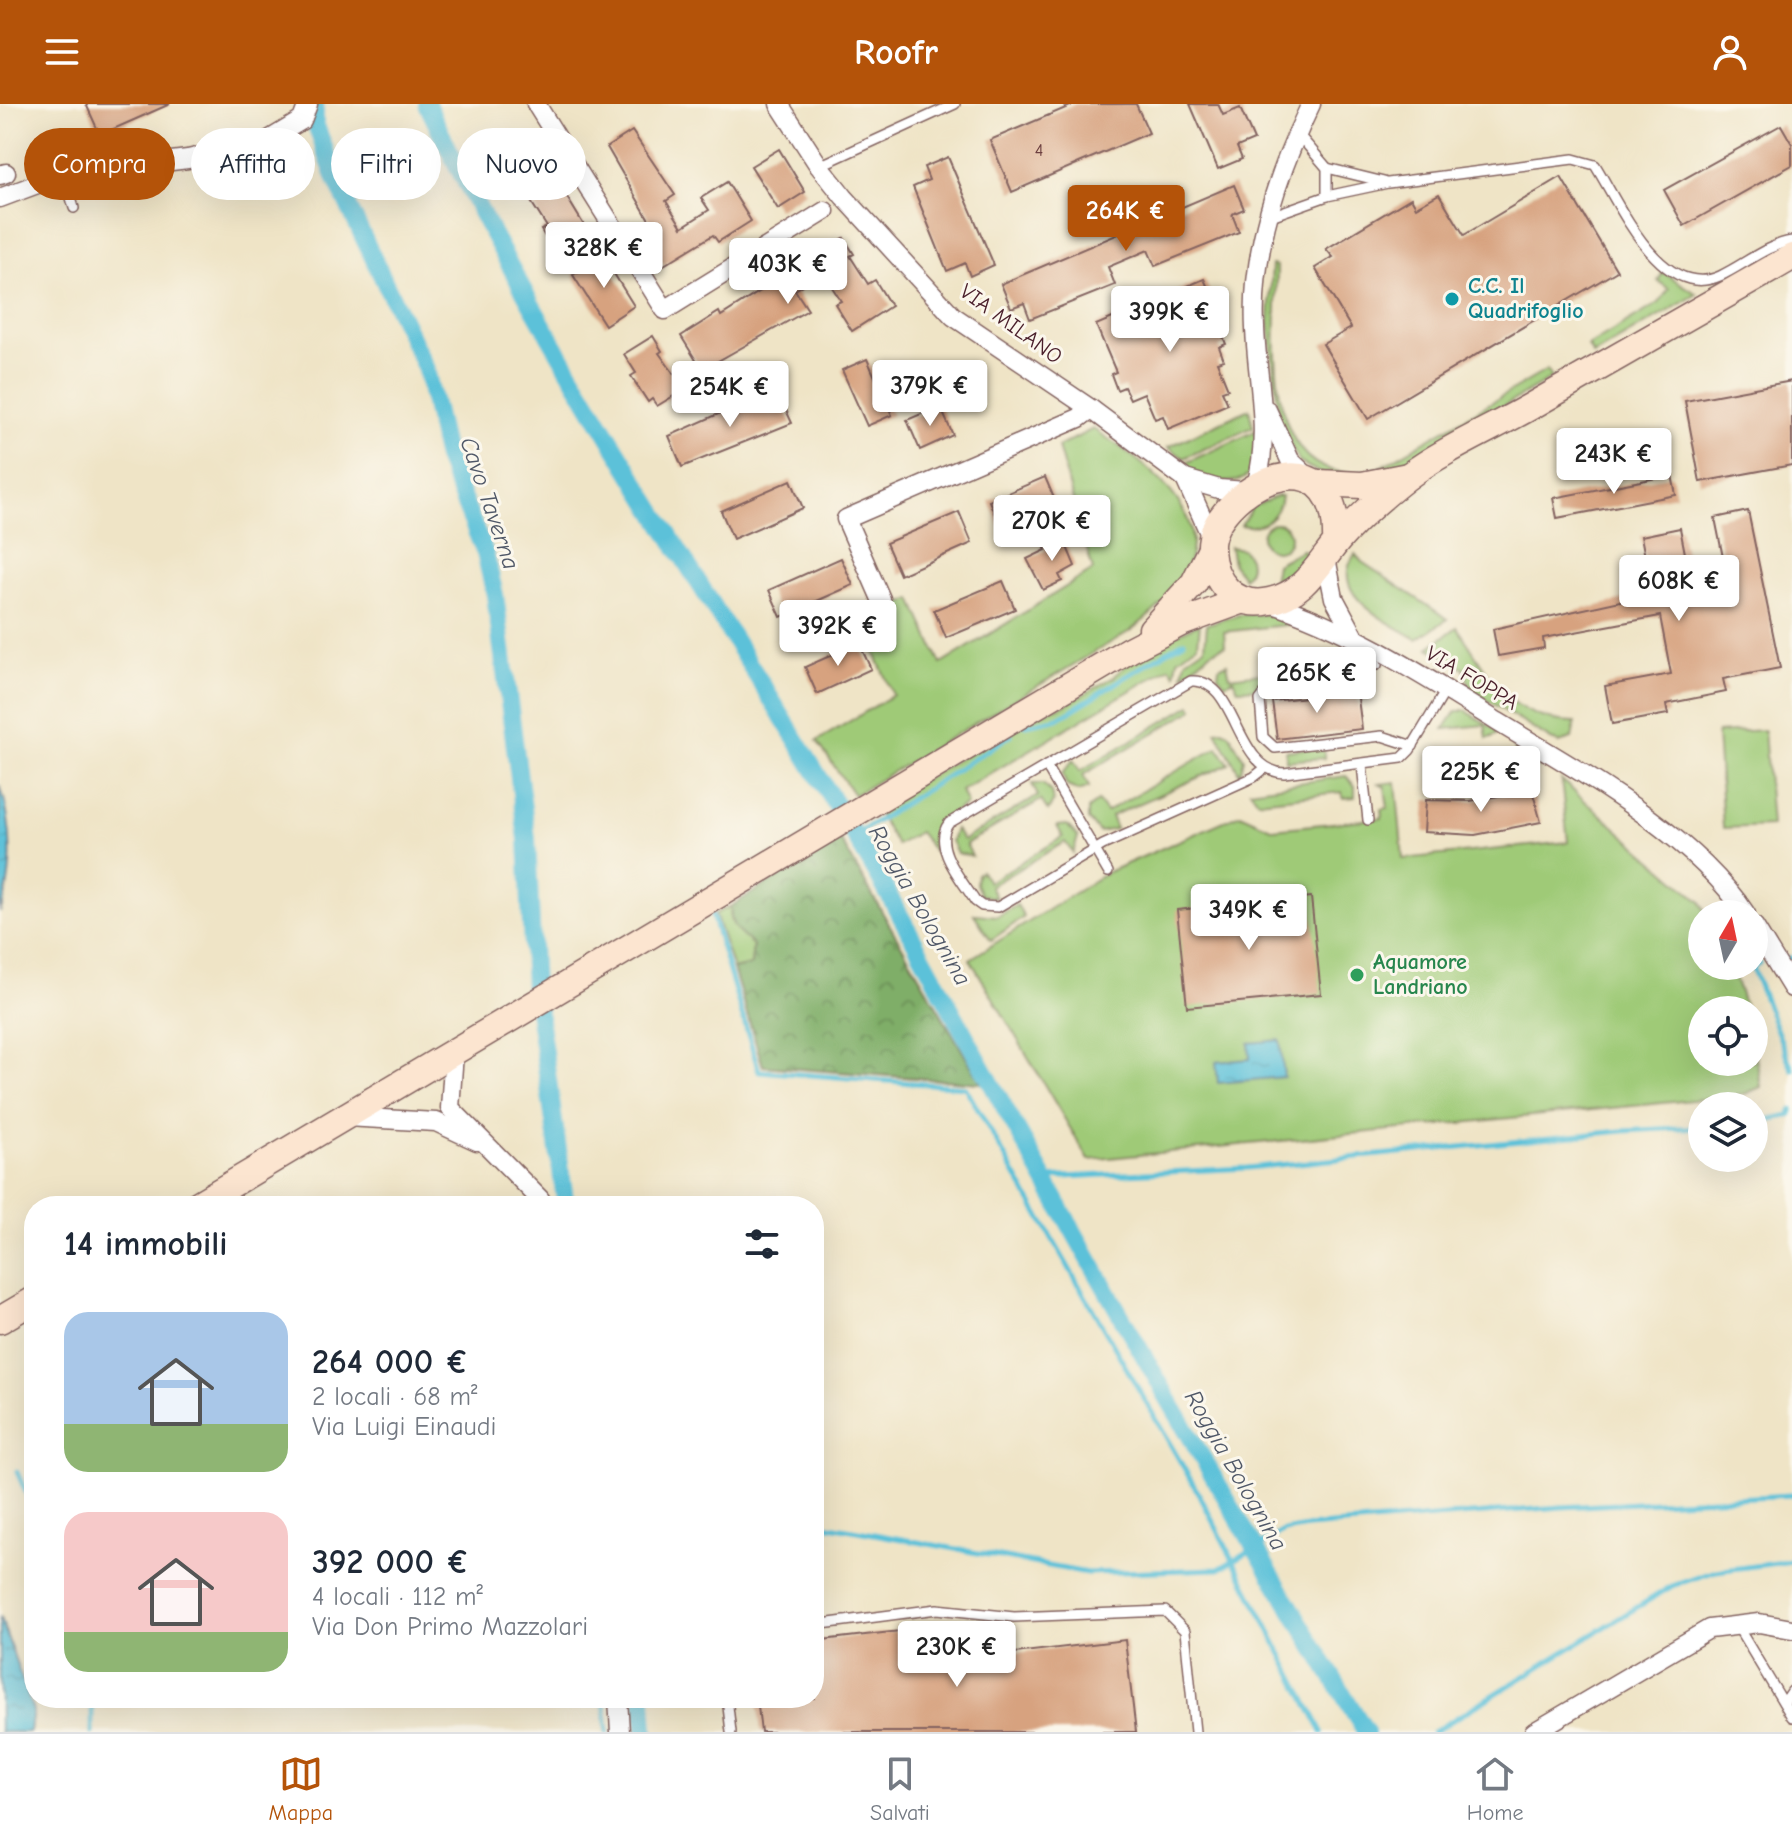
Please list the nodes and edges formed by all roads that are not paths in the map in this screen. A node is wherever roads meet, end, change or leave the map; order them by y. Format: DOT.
graph roads {
  1 [pos="536,104"];
  2 [pos="779,104"];
  3 [pos="955,104"];
  4 [pos="1311,104"];
  5 [pos="305,112"];
  6 [pos="1298,134"];
  7 [pos="175,161"];
  8 [pos="819,166"];
  9 [pos="1327,168"];
  10 [pos="1388,183"];
  11 [pos="24,189"];
  12 [pos="1327,196"];
  13 [pos="0,198"];
  14 [pos="72,200"];
  15 [pos="74,208"];
  16 [pos="825,211"];
  17 [pos="1268,217"];
  18 [pos="1792,241"];
  19 [pos="1792,257"];
  20 [pos="1264,404"];
  21 [pos="1091,409"];
  22 [pos="1408,476"];
  23 [pos="1185,479"];
  24 [pos="1315,482"];
  25 [pos="1251,488"];
  26 [pos="1211,543"];
  27 [pos="1331,551"];
  28 [pos="881,599"];
  29 [pos="1254,601"];
  30 [pos="1356,639"];
  31 [pos="1129,650"];
  32 [pos="1377,665"];
  33 [pos="1446,690"];
  34 [pos="1413,746"];
  35 [pos="1362,765"];
  36 [pos="1046,766"];
  37 [pos="1264,769"];
  38 [pos="1368,820"];
  39 [pos="1095,849"];
  40 [pos="1108,872"];
  41 [pos="1734,900"];
  42 [pos="1768,949"];
  43 [pos="1792,988"];
  44 [pos="454,1053"];
  45 [pos="346,1117"];
  46 [pos="491,1147"];
  47 [pos="212,1196"];
  48 [pos="537,1196"];
  49 [pos="24,1306"];
  50 [pos="0,1320"];
  51 [pos="1735,1623"];
  52 [pos="824,1624"];
  53 [pos="1792,1629"];
  54 [pos="1792,1691"];
  55 [pos="1784,1703"];
  56 [pos="619,1708"];
  57 [pos="728,1708"];
  58 [pos="1792,1717"];
  59 [pos="620,1732"];
  60 [pos="731,1732"];
  61 [pos="1195,1732"];
  62 [pos="1534,1732"];
  1 -- 16 [label="street"];
  2 -- 8 [label="street, VIA MILANO"];
  3 -- 8 [label="lane"];
  4 -- 6 [label="street"];
  5 -- 7 [label="street"];
  6 -- 9 [label="lane"];
  6 -- 17 [label="street"];
  8 -- 21 [label="street, VIA MILANO"];
  9 -- 10 [label="lane"];
  9 -- 12 [label="lane"];
  10 -- 12 [label="lane"];
  10 -- 18 [label="lane"];
  11 -- 13 [label="street"];
  12 -- 17 [label="lane"];
  14 -- 15 [label="lane"];
  17 -- 20 [label="street"];
  19 -- 22 [label="main road"];
  20 -- 24 [label="street"];
  20 -- 25 [label="street"];
  21 -- 23 [label="street, VIA MILANO"];
  21 -- 28 [label="street"];
  22 -- 24 [label="main road"];
  22 -- 27 [label="main road"];
  23 -- 25 [label="street, VIA MILANO"];
  23 -- 26 [label="street, VIA MILANO"];
  24 -- 25 [label="main road"];
  24 -- 27 [label="main road"];
  25 -- 26 [label="main road"];
  26 -- 29 [label="main road"];
  26 -- 31 [label="main road"];
  27 -- 29 [label="main road"];
  27 -- 30 [label="street"];
  29 -- 30 [label="street, VIA FOPPA"];
  29 -- 31 [label="main road"];
  30 -- 33 [label="street, VIA FOPPA"];
  31 -- 44 [label="main road"];
  32 -- 34 [label="lane"];
  33 -- 34 [label="lane"];
  33 -- 41 [label="street, VIA FOPPA"];
  34 -- 35 [label="lane"];
  35 -- 37 [label="lane"];
  35 -- 38 [label="lane"];
  36 -- 37 [label="lane"];
  36 -- 39 [label="lane"];
  36 -- 39 [label="lane"];
  37 -- 39 [label="lane"];
  39 -- 40 [label="lane"];
  42 -- 43 [label="street"];
  44 -- 45 [label="main road"];
  44 -- 46 [label="street"];
  45 -- 46 [label="street"];
  45 -- 47 [label="main road"];
  46 -- 48 [label="street"];
  49 -- 50 [label="main road"];
  51 -- 53 [label="street"];
  51 -- 55 [label="lane"];
  51 -- 62 [label="street"];
  52 -- 61 [label="lane"];
  54 -- 55 [label="lane"];
  55 -- 58 [label="lane"];
  56 -- 59 [label="street"];
  57 -- 60 [label="lane"];
}
